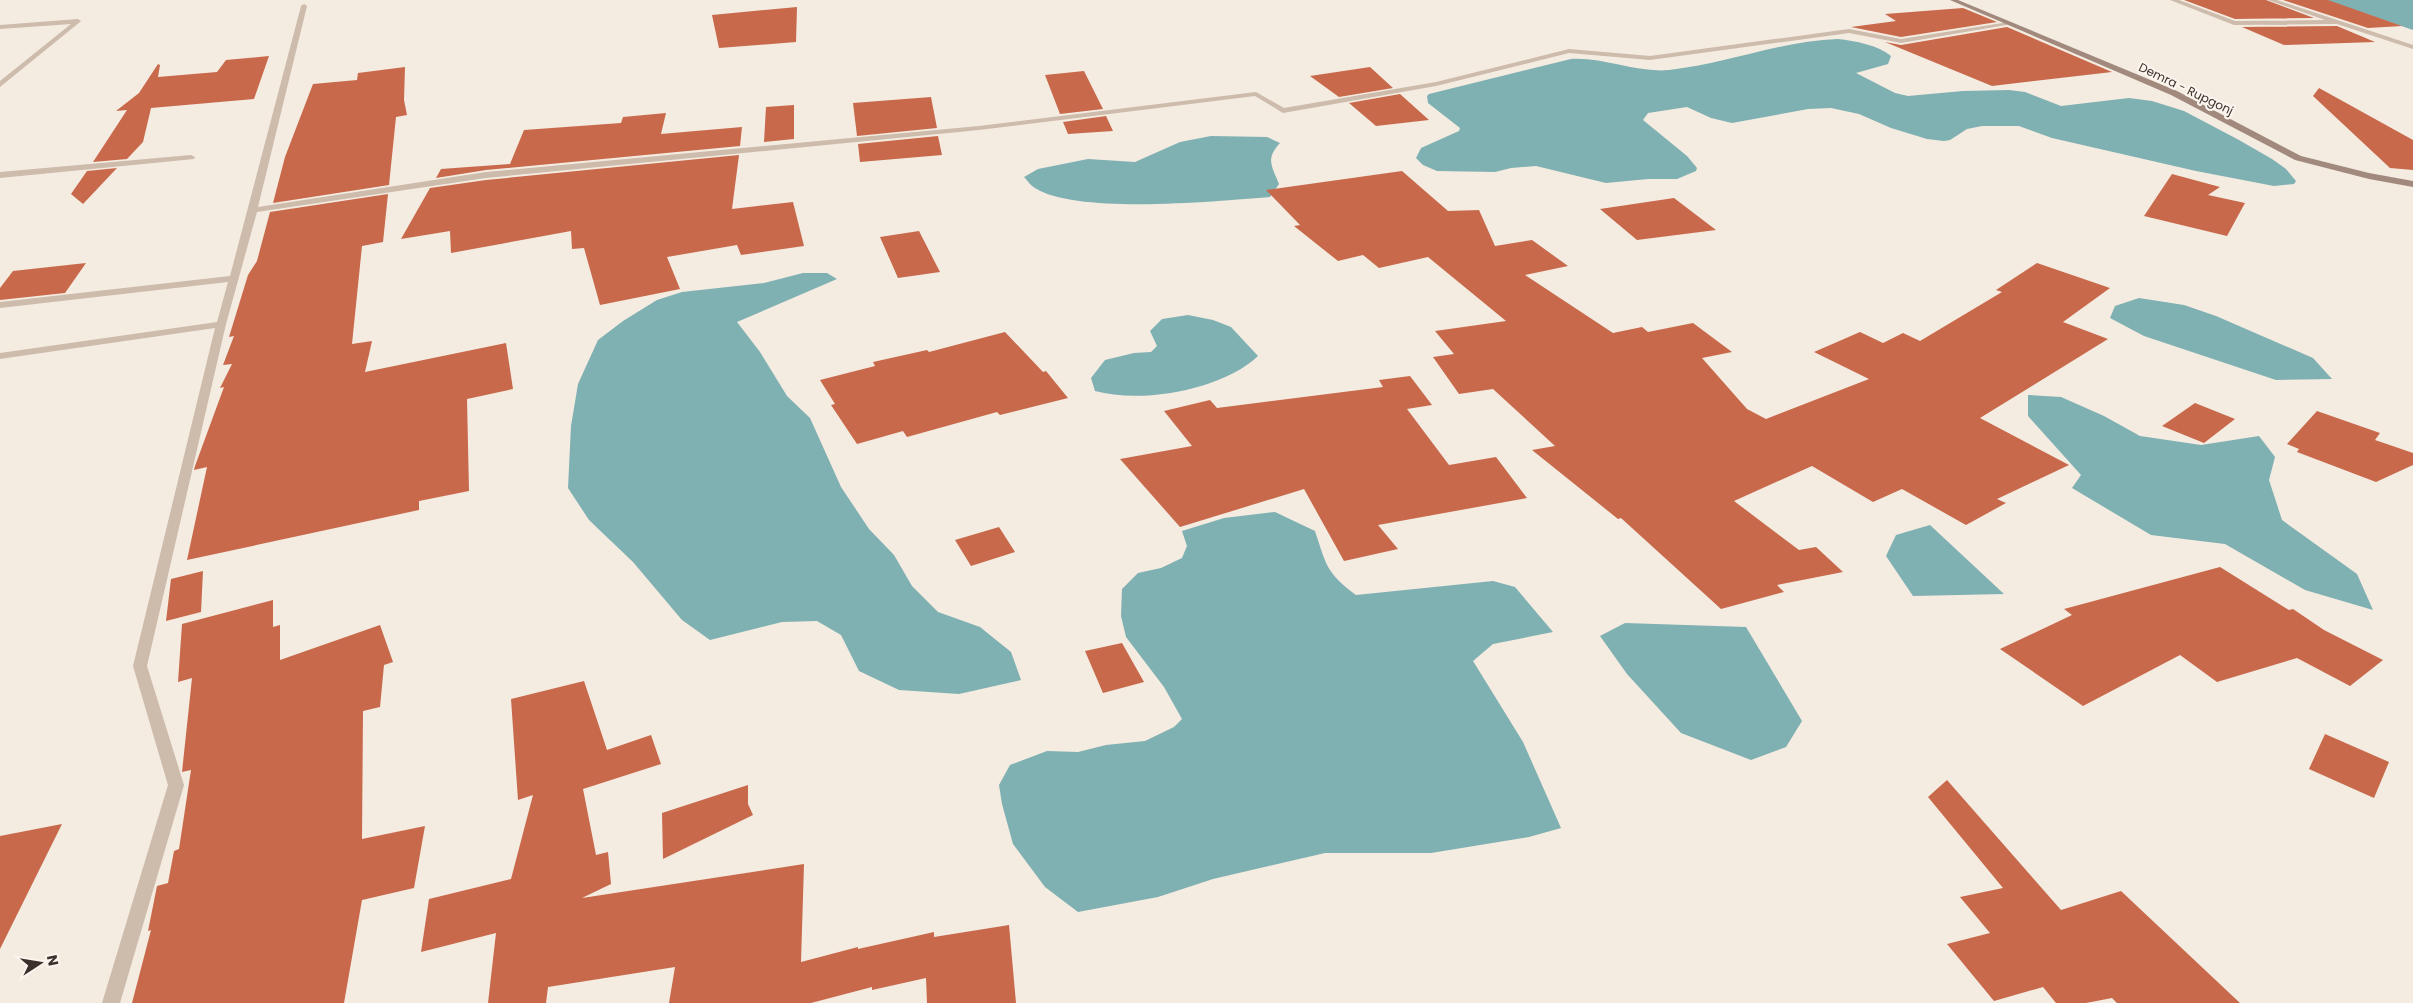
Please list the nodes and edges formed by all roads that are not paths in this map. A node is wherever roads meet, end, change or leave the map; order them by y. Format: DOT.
graph roads {
  1 [pos="1953,0"];
  2 [pos="2173,0"];
  3 [pos="2271,0"];
  4 [pos="304,6"];
  5 [pos="2337,22"];
  6 [pos="2009,24"];
  7 [pos="0,27"];
  8 [pos="2413,47"];
  9 [pos="0,85"];
  10 [pos="191,157"];
  11 [pos="0,176"];
  12 [pos="2413,184"];
  13 [pos="253,210"];
  14 [pos="234,278"];
  15 [pos="0,305"];
  16 [pos="221,324"];
  17 [pos="0,356"];
  18 [pos="111,1003"];
  1 -- 6 [label="street, Demra - Rupgonj"];
  2 -- 5 [label="street"];
  3 -- 5 [label="street"];
  4 -- 13 [label="street"];
  5 -- 8 [label="street"];
  6 -- 12 [label="street, Demra - Rupgonj"];
  6 -- 13 [label="street"];
  7 -- 9 [label="street"];
  10 -- 11 [label="street"];
  13 -- 14 [label="street"];
  14 -- 15 [label="street"];
  14 -- 16 [label="street"];
  16 -- 17 [label="street"];
  16 -- 18 [label="street"];
}
